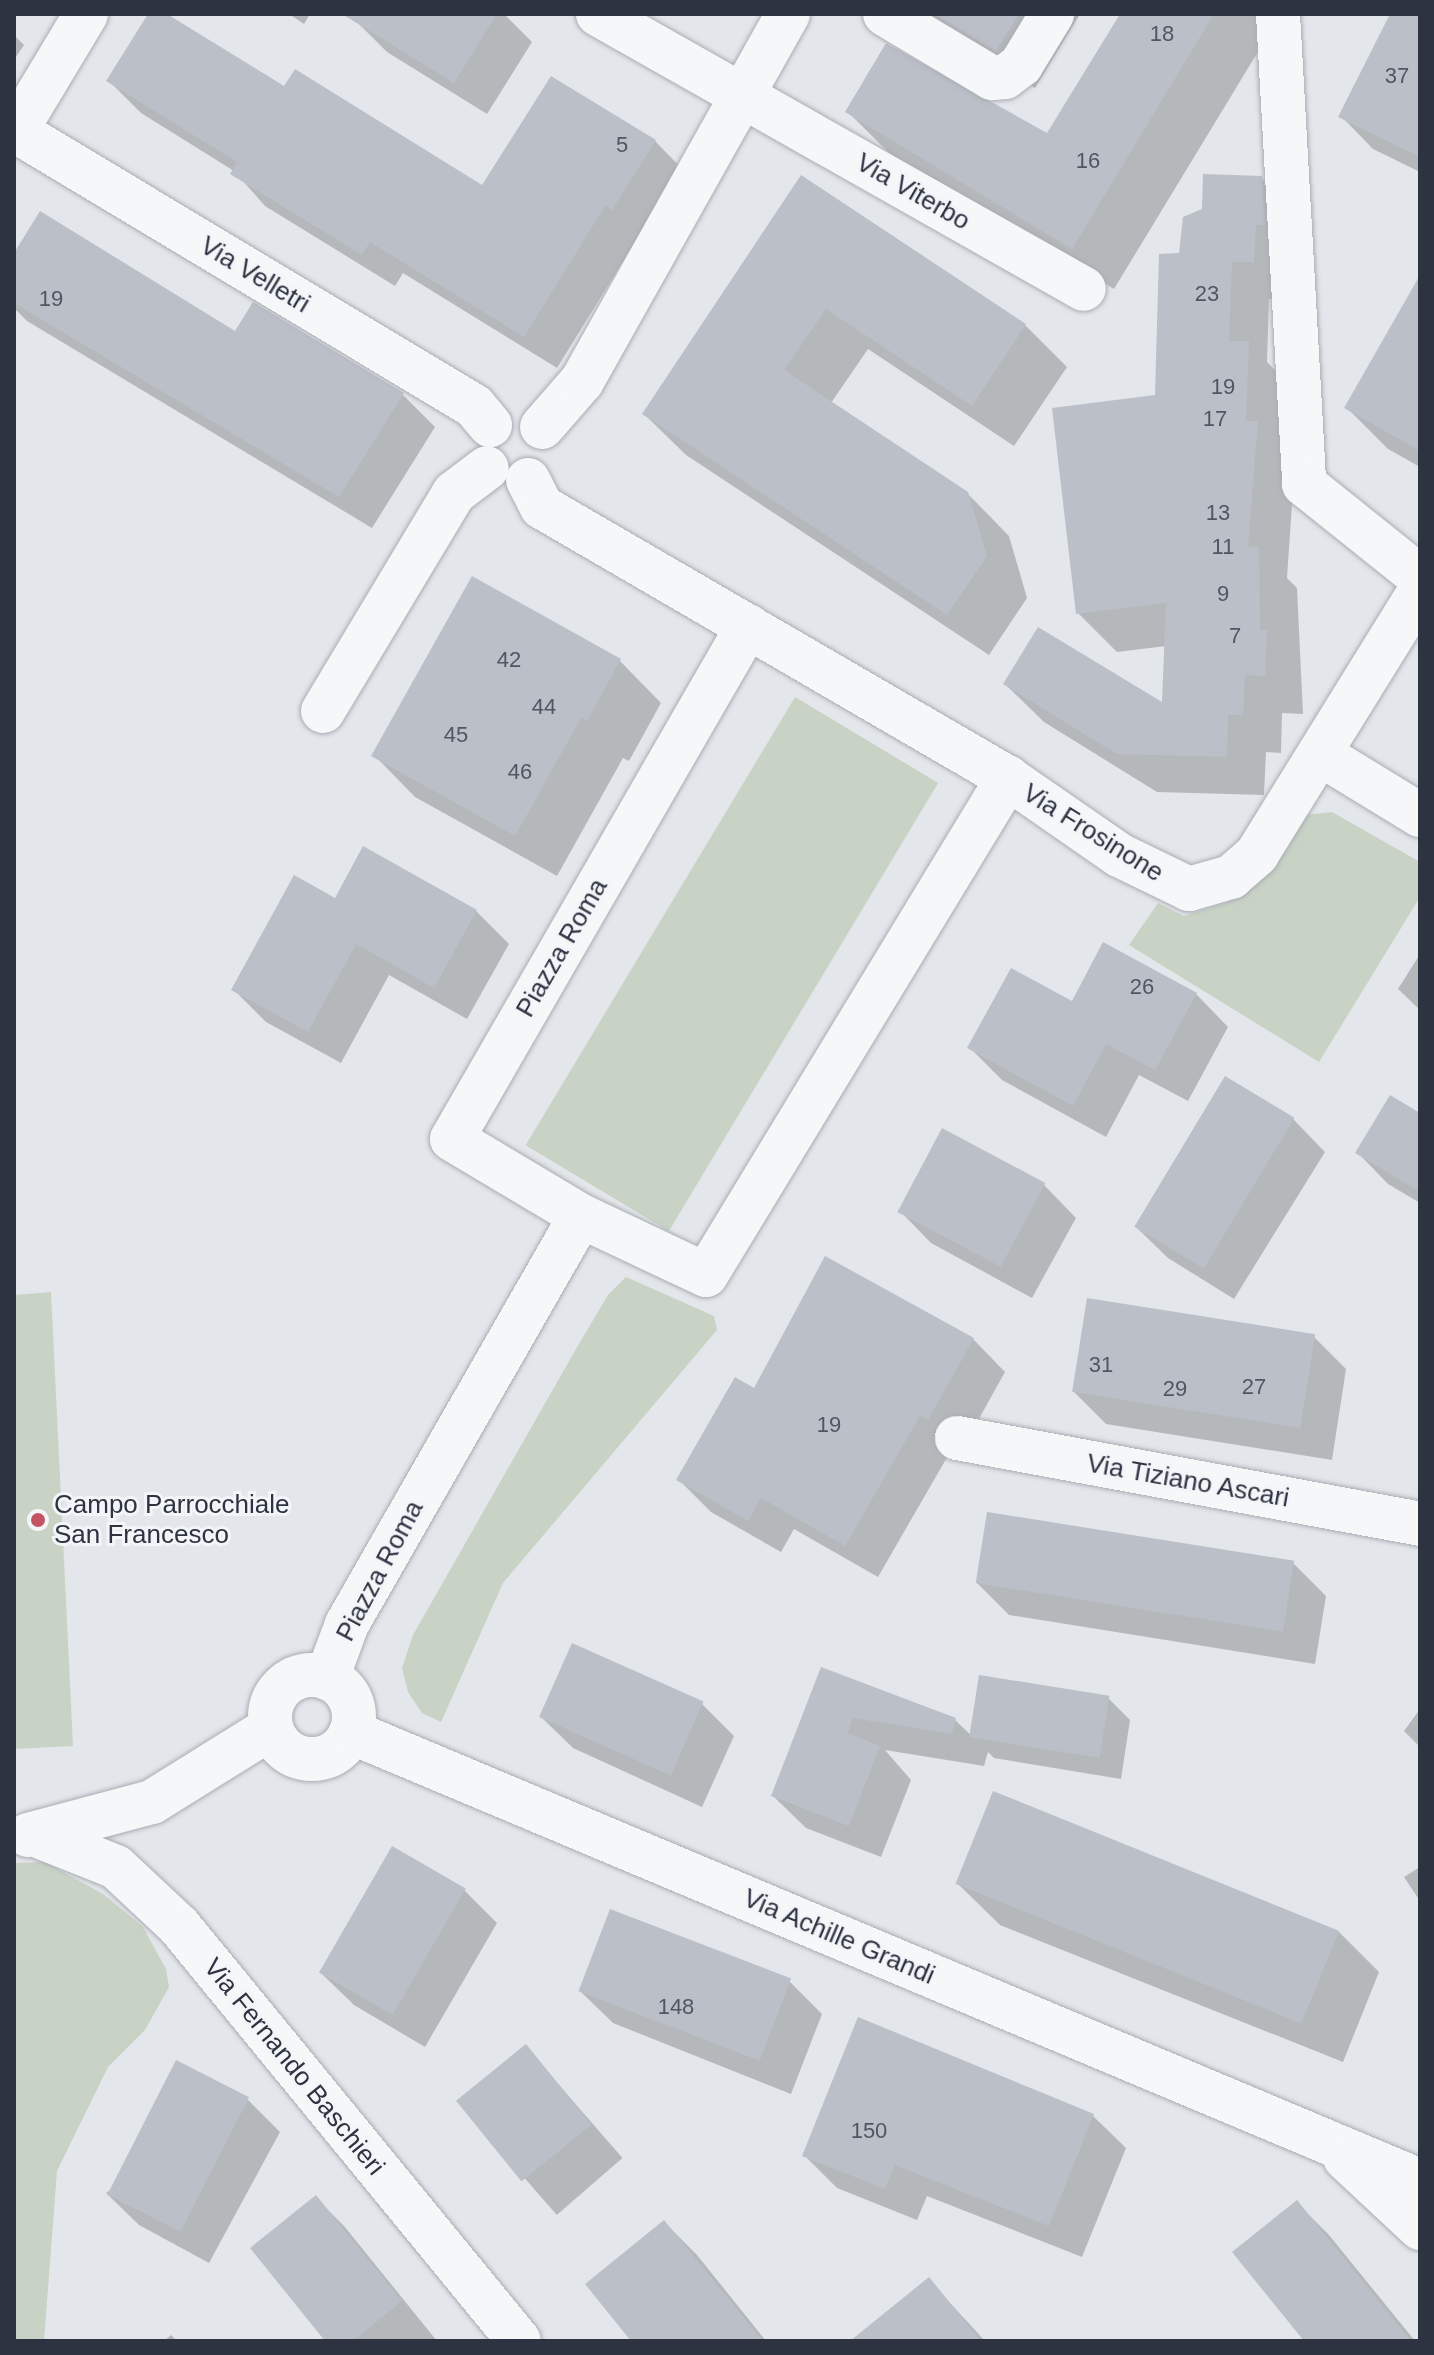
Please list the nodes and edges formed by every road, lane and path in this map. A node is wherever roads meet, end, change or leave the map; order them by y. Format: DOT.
graph roads {
  1 [pos="86,14"];
  2 [pos="598,14"];
  3 [pos="788,14"];
  4 [pos="885,14"];
  5 [pos="1052,14"];
  6 [pos="1278,14"];
  7 [pos="742,94"];
  8 [pos="15,133"];
  9 [pos="1084,289"];
  10 [pos="490,425"];
  11 [pos="542,427"];
  12 [pos="487,468"];
  13 [pos="528,480"];
  14 [pos="1420,577"];
  15 [pos="1420,591"];
  16 [pos="748,626"];
  17 [pos="323,711"];
  18 [pos="1320,754"];
  19 [pos="1008,778"];
  20 [pos="1420,815"];
  21 [pos="581,1216"];
  22 [pos="957,1438"];
  23 [pos="1420,1524"];
  24 [pos="327,1678"];
  25 [pos="271,1728"];
  26 [pos="351,1732"];
  27 [pos="25,1836"];
  28 [pos="1411,2205"];
  29 [pos="1420,2245"];
  30 [pos="519,2341"];
  1 -- 8 [label="street, Via Velletri"];
  2 -- 7 [label="street, Via Viterbo"];
  3 -- 7 [label="street"];
  4 -- 5 [label="street"];
  6 -- 14 [label="street"];
  7 -- 9 [label="street, Via Viterbo"];
  7 -- 11 [label="street"];
  8 -- 10 [label="street, Via Velletri"];
  10 -- 11 [label="street"];
  10 -- 12 [label="street"];
  11 -- 13 [label="street"];
  12 -- 13 [label="street"];
  12 -- 17 [label="street"];
  13 -- 16 [label="street"];
  15 -- 18 [label="street, Via Frosinone"];
  16 -- 19 [label="street, Via Frosinone"];
  16 -- 21 [label="street, Piazza Roma"];
  18 -- 19 [label="street, Via Frosinone"];
  18 -- 20 [label="street"];
  19 -- 21 [label="street, Piazza Roma"];
  21 -- 24 [label="street, Piazza Roma"];
  22 -- 23 [label="street, Via Tiziano Ascari"];
  24 -- 25 [label="street"];
  24 -- 26 [label="street"];
  25 -- 26 [label="street"];
  25 -- 27 [label="street"];
  26 -- 28 [label="street, Via Achille Grandi"];
  27 -- 30 [label="street, Via Fernando Baschieri"];
  28 -- 29 [label="street, Via Achille Grandi"];
}
